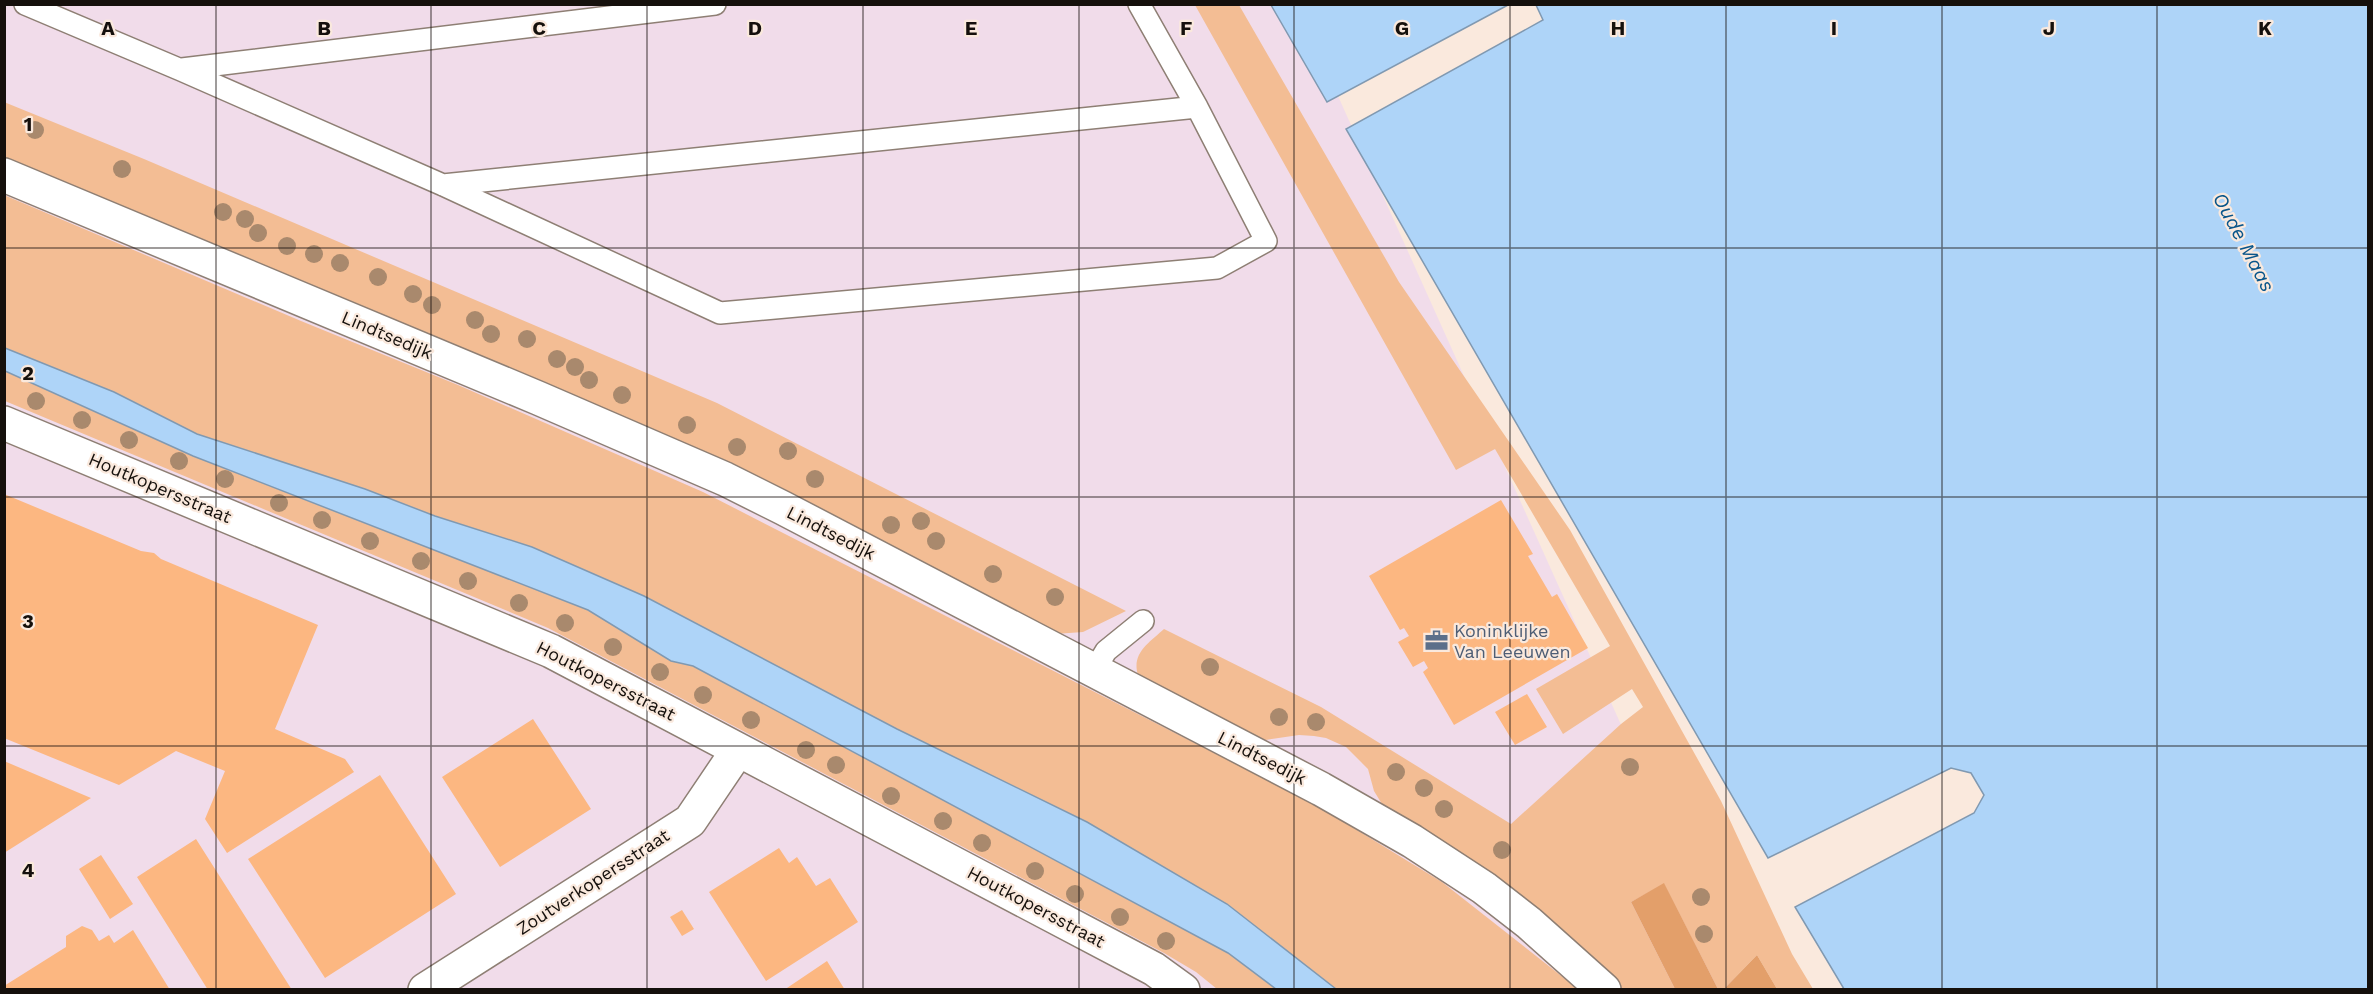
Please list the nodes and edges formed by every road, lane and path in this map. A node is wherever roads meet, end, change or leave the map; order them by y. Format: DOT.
graph roads {
  1 [pos="26,4"];
  2 [pos="715,4"];
  3 [pos="1139,4"];
  4 [pos="181,70"];
  5 [pos="1197,107"];
  6 [pos="4,175"];
  7 [pos="443,185"];
  8 [pos="4,423"];
  9 [pos="1143,621"];
  10 [pos="1094,670"];
  11 [pos="738,750"];
  12 [pos="425,990"];
  13 [pos="1183,990"];
  14 [pos="1604,990"];
  1 -- 4 [label="lane"];
  2 -- 4 [label="lane"];
  3 -- 5 [label="lane"];
  4 -- 7 [label="lane"];
  5 -- 7 [label="lane"];
  5 -- 7 [label="lane"];
  6 -- 10 [label="street, Lindtsedijk"];
  8 -- 11 [label="street, Houtkopersstraat"];
  9 -- 10 [label="lane"];
  10 -- 14 [label="street, Lindtsedijk"];
  11 -- 12 [label="street, Zoutverkopersstraat"];
  11 -- 13 [label="street, Houtkopersstraat"];
}
